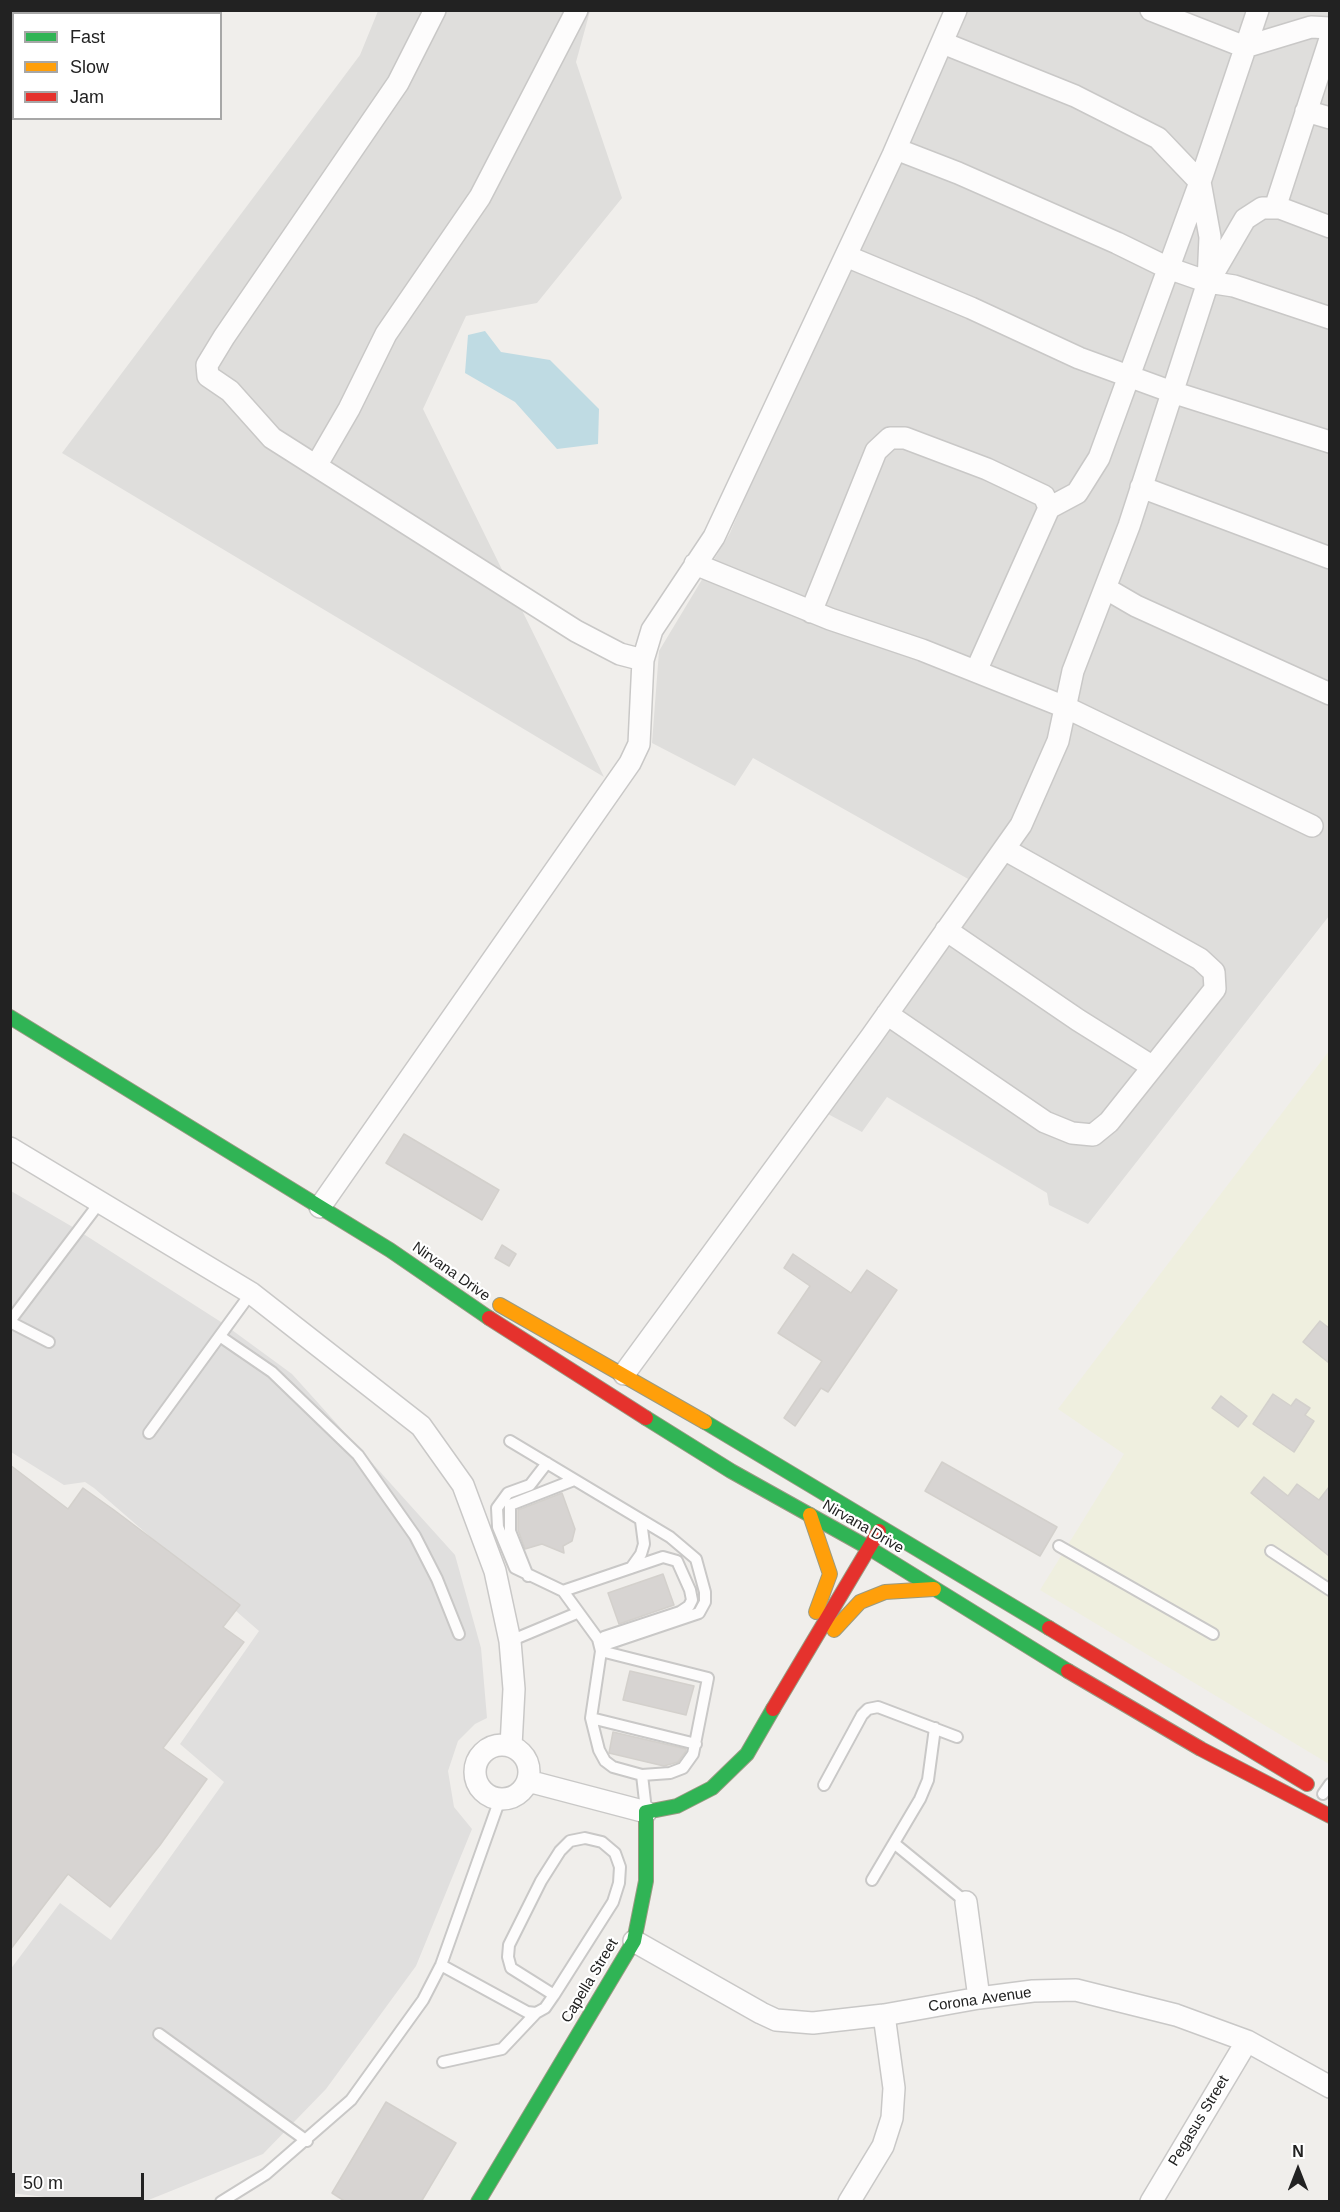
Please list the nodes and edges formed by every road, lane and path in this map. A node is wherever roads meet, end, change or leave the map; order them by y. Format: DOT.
graph roads {
  1 [pos="435,10"];
  2 [pos="577,10"];
  3 [pos="956,10"];
  4 [pos="1151,10"];
  5 [pos="1258,10"];
  6 [pos="1329,28"];
  7 [pos="1329,39"];
  8 [pos="943,43"];
  9 [pos="1245,47"];
  10 [pos="1306,111"];
  11 [pos="1329,118"];
  12 [pos="896,149"];
  13 [pos="1200,182"];
  14 [pos="1275,207"];
  15 [pos="1329,227"];
  16 [pos="846,256"];
  17 [pos="1168,268"];
  18 [pos="1208,282"];
  19 [pos="1329,318"];
  20 [pos="1127,376"];
  21 [pos="1172,392"];
  22 [pos="1329,442"];
  23 [pos="316,466"];
  24 [pos="1141,487"];
  25 [pos="1049,508"];
  26 [pos="1329,558"];
  27 [pos="695,564"];
  28 [pos="1105,588"];
  29 [pos="811,612"];
  30 [pos="643,660"];
  31 [pos="976,671"];
  32 [pos="1329,694"];
  33 [pos="1065,707"];
  34 [pos="1312,826"];
  35 [pos="1004,849"];
  36 [pos="946,930"];
  37 [pos="887,1014"];
  38 [pos="14,1017"];
  39 [pos="1153,1066"];
  40 [pos="10,1148"];
  41 [pos="100,1202"];
  42 [pos="320,1207"];
  43 [pos="390,1250"];
  44 [pos="251,1293"];
  45 [pos="10,1322"];
  46 [pos="221,1337"];
  47 [pos="49,1342"];
  48 [pos="624,1374"];
  49 [pos="149,1433"];
  50 [pos="510,1441"];
  51 [pos="547,1463"];
  52 [pos="574,1480"];
  53 [pos="810,1515"];
  54 [pos="641,1521"];
  55 [pos="882,1527"];
  56 [pos="1059,1546"];
  57 [pos="869,1548"];
  58 [pos="1271,1551"];
  59 [pos="631,1568"];
  60 [pos="528,1576"];
  61 [pos="934,1589"];
  62 [pos="1329,1590"];
  63 [pos="563,1591"];
  64 [pos="577,1613"];
  65 [pos="459,1634"];
  66 [pos="1213,1634"];
  67 [pos="510,1641"];
  68 [pos="600,1645"];
  69 [pos="792,1680"];
  70 [pos="591,1718"];
  71 [pos="935,1728"];
  72 [pos="957,1737"];
  73 [pos="696,1744"];
  74 [pos="511,1746"];
  75 [pos="642,1775"];
  76 [pos="528,1781"];
  77 [pos="824,1785"];
  78 [pos="1327,1792"];
  79 [pos="500,1799"];
  80 [pos="646,1812"];
  81 [pos="1329,1816"];
  82 [pos="895,1844"];
  83 [pos="872,1880"];
  84 [pos="966,1902"];
  85 [pos="634,1941"];
  86 [pos="441,1965"];
  87 [pos="554,1995"];
  88 [pos="979,1998"];
  89 [pos="536,2013"];
  90 [pos="884,2015"];
  91 [pos="159,2034"];
  92 [pos="1247,2042"];
  93 [pos="443,2062"];
  94 [pos="1329,2087"];
  95 [pos="307,2141"];
  96 [pos="221,2202"];
  97 [pos="478,2202"];
  98 [pos="849,2202"];
  99 [pos="1151,2202"];
  1 -- 23 [label="street"];
  2 -- 23 [label="street"];
  3 -- 8 [label="street"];
  4 -- 9 [label="street"];
  5 -- 9 [label="street"];
  6 -- 9 [label="street"];
  7 -- 10 [label="street"];
  8 -- 12 [label="street"];
  8 -- 13 [label="street"];
  9 -- 13 [label="street"];
  10 -- 11 [label="street"];
  10 -- 14 [label="street"];
  12 -- 16 [label="street"];
  12 -- 17 [label="street"];
  13 -- 17 [label="street"];
  13 -- 18 [label="street"];
  14 -- 15 [label="street"];
  14 -- 18 [label="street"];
  16 -- 20 [label="street"];
  16 -- 27 [label="street"];
  17 -- 18 [label="street"];
  17 -- 20 [label="street"];
  18 -- 19 [label="street"];
  18 -- 21 [label="street"];
  20 -- 21 [label="street"];
  20 -- 25 [label="street"];
  21 -- 22 [label="street"];
  21 -- 24 [label="street"];
  23 -- 30 [label="street"];
  24 -- 26 [label="street"];
  24 -- 28 [label="street"];
  25 -- 29 [label="street"];
  25 -- 31 [label="street"];
  27 -- 29 [label="street"];
  27 -- 30 [label="street"];
  28 -- 32 [label="street"];
  28 -- 33 [label="street"];
  29 -- 31 [label="street"];
  30 -- 42 [label="street"];
  31 -- 33 [label="street"];
  33 -- 34 [label="street"];
  33 -- 35 [label="street"];
  35 -- 36 [label="street"];
  35 -- 39 [label="street"];
  36 -- 37 [label="street"];
  36 -- 39 [label="street"];
  37 -- 39 [label="street"];
  37 -- 48 [label="street"];
  38 -- 42 [label="main road, Nirvana Drive"];
  40 -- 41 [label="street"];
  41 -- 44 [label="street"];
  41 -- 45 [label="lane"];
  42 -- 43 [label="main road, Nirvana Drive"];
  43 -- 48 [label="main road, Nirvana Drive"];
  43 -- 53 [label="main road, Nirvana Drive"];
  44 -- 46 [label="lane"];
  44 -- 67 [label="street"];
  45 -- 47 [label="lane"];
  46 -- 49 [label="lane"];
  46 -- 65 [label="lane"];
  48 -- 55 [label="main road, Nirvana Drive"];
  50 -- 51 [label="lane"];
  51 -- 52 [label="lane"];
  51 -- 60 [label="lane"];
  52 -- 54 [label="lane"];
  52 -- 60 [label="lane"];
  53 -- 57 [label="main road, Nirvana Drive"];
  53 -- 69 [label="main road"];
  54 -- 59 [label="lane"];
  54 -- 68 [label="lane"];
  55 -- 57 [label="main road"];
  55 -- 78 [label="main road, Nirvana Drive"];
  56 -- 66 [label="lane"];
  57 -- 61 [label="main road, Nirvana Drive"];
  57 -- 69 [label="main road"];
  58 -- 62 [label="lane"];
  59 -- 63 [label="lane"];
  59 -- 68 [label="lane"];
  60 -- 63 [label="lane"];
  61 -- 69 [label="main road"];
  61 -- 81 [label="main road, Nirvana Drive"];
  63 -- 64 [label="lane"];
  64 -- 67 [label="lane"];
  64 -- 68 [label="lane"];
  67 -- 74 [label="street"];
  68 -- 70 [label="lane"];
  68 -- 73 [label="lane"];
  69 -- 80 [label="main road"];
  70 -- 73 [label="lane"];
  70 -- 75 [label="lane"];
  71 -- 72 [label="lane"];
  71 -- 77 [label="lane"];
  71 -- 82 [label="lane"];
  73 -- 75 [label="lane"];
  74 -- 76 [label="street"];
  74 -- 79 [label="street"];
  75 -- 80 [label="lane"];
  76 -- 79 [label="street"];
  76 -- 80 [label="street"];
  79 -- 86 [label="lane"];
  80 -- 85 [label="main road, Capella Street"];
  82 -- 83 [label="lane"];
  82 -- 84 [label="lane"];
  84 -- 88 [label="street"];
  85 -- 90 [label="street, Corona Avenue"];
  85 -- 97 [label="main road, Capella Street"];
  86 -- 89 [label="lane"];
  86 -- 95 [label="lane"];
  87 -- 87 [label="lane"];
  87 -- 89 [label="lane"];
  88 -- 90 [label="street, Corona Avenue"];
  88 -- 92 [label="street, Corona Avenue"];
  89 -- 93 [label="lane"];
  90 -- 98 [label="street"];
  91 -- 95 [label="lane"];
  92 -- 94 [label="street, Corona Avenue"];
  92 -- 99 [label="street, Pegasus Street"];
  95 -- 96 [label="lane"];
}
